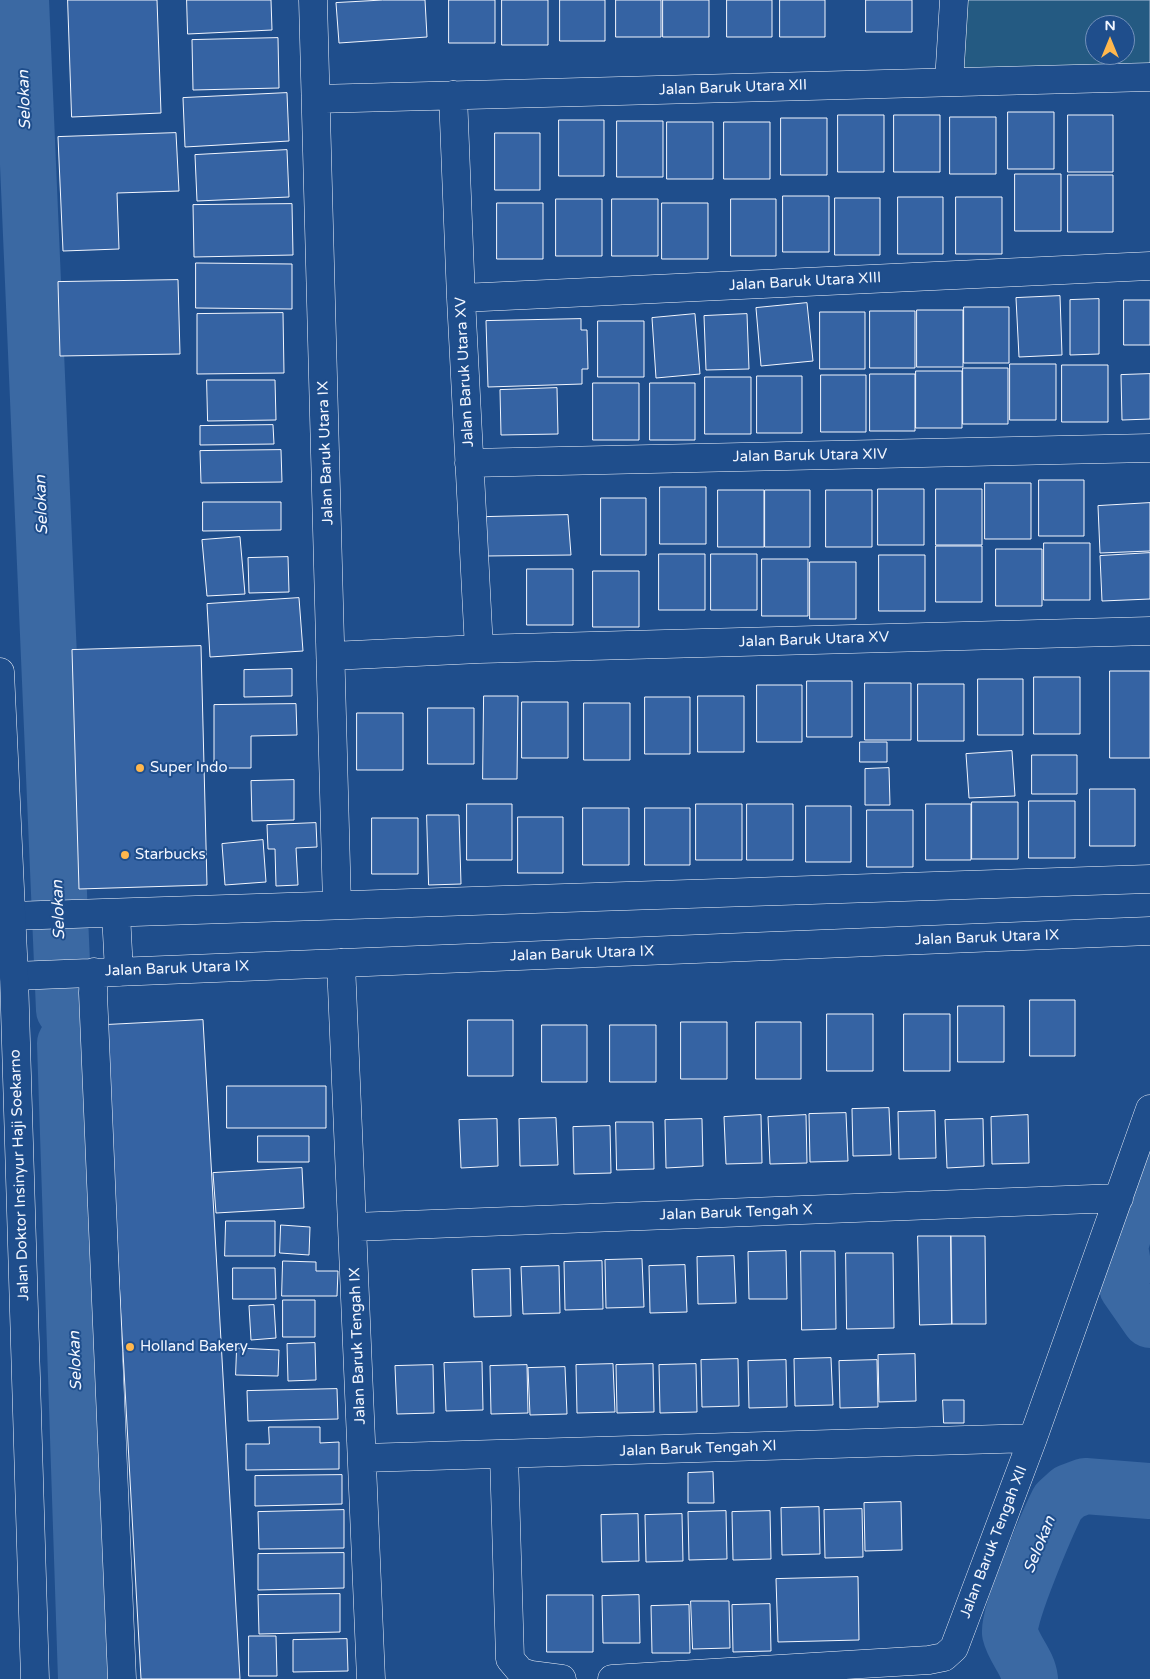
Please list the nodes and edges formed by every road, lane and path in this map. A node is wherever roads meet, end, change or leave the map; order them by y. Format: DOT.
graph roads {
  1 [pos="313,0"];
  2 [pos="954,0"];
  3 [pos="1150,77"];
  4 [pos="949,82"];
  5 [pos="453,95"];
  6 [pos="316,99"];
  7 [pos="1150,266"];
  8 [pos="461,298"];
  9 [pos="1150,448"];
  10 [pos="469,463"];
  11 [pos="1150,631"];
  12 [pos="478,649"];
  13 [pos="331,656"];
  14 [pos="0,672"];
  15 [pos="1150,878"];
  16 [pos="337,905"];
  17 [pos="116,913"];
  18 [pos="11,916"];
  19 [pos="1150,931"];
  20 [pos="341,963"];
  21 [pos="97,972"];
  22 [pos="14,976"];
  23 [pos="1150,1109"];
  24 [pos="1119,1198"];
  25 [pos="353,1227"];
  26 [pos="1033,1438"];
  27 [pos="504,1455"];
  28 [pos="363,1458"];
  29 [pos="35,1679"];
  30 [pos="122,1679"];
  31 [pos="370,1679"];
  32 [pos="562,1679"];
  33 [pos="612,1679"];
  1 -- 6 [label="street, Jalan Baruk Utara IX"];
  2 -- 4 [label="street"];
  3 -- 4 [label="street, Jalan Baruk Utara XII"];
  4 -- 5 [label="street, Jalan Baruk Utara XII"];
  5 -- 6 [label="street, Jalan Baruk Utara XII"];
  5 -- 8 [label="street, Jalan Baruk Utara XV"];
  6 -- 13 [label="street, Jalan Baruk Utara IX"];
  7 -- 8 [label="street, Jalan Baruk Utara XIII"];
  8 -- 10 [label="street, Jalan Baruk Utara XV"];
  9 -- 10 [label="street, Jalan Baruk Utara XIV"];
  10 -- 12 [label="street, Jalan Baruk Utara XV"];
  11 -- 12 [label="street, Jalan Baruk Utara XV"];
  12 -- 13 [label="street, Jalan Baruk Utara XV"];
  13 -- 16 [label="street, Jalan Baruk Utara IX"];
  14 -- 18 [label="street, Jalan Doktor Insinyur Haji Soekarno"];
  15 -- 16 [label="street"];
  16 -- 17 [label="street"];
  17 -- 18 [label="street"];
  17 -- 21 [label="street"];
  18 -- 22 [label="street, Jalan Doktor Insinyur Haji Soekarno"];
  19 -- 20 [label="street, Jalan Baruk Utara IX"];
  20 -- 21 [label="street, Jalan Baruk Utara IX"];
  20 -- 25 [label="street, Jalan Baruk Tengah IX"];
  21 -- 22 [label="street, Jalan Baruk Utara IX"];
  21 -- 30 [label="street"];
  22 -- 29 [label="street, Jalan Doktor Insinyur Haji Soekarno"];
  23 -- 24 [label="street, Jalan Baruk Tengah XII"];
  24 -- 25 [label="street, Jalan Baruk Tengah X"];
  24 -- 26 [label="street, Jalan Baruk Tengah XII"];
  25 -- 28 [label="street, Jalan Baruk Tengah IX"];
  26 -- 27 [label="street, Jalan Baruk Tengah XI"];
  26 -- 33 [label="street, Jalan Baruk Tengah XII"];
  27 -- 28 [label="street, Jalan Baruk Tengah XI"];
  27 -- 32 [label="street"];
  28 -- 31 [label="street, Jalan Baruk Tengah IX"];
}
